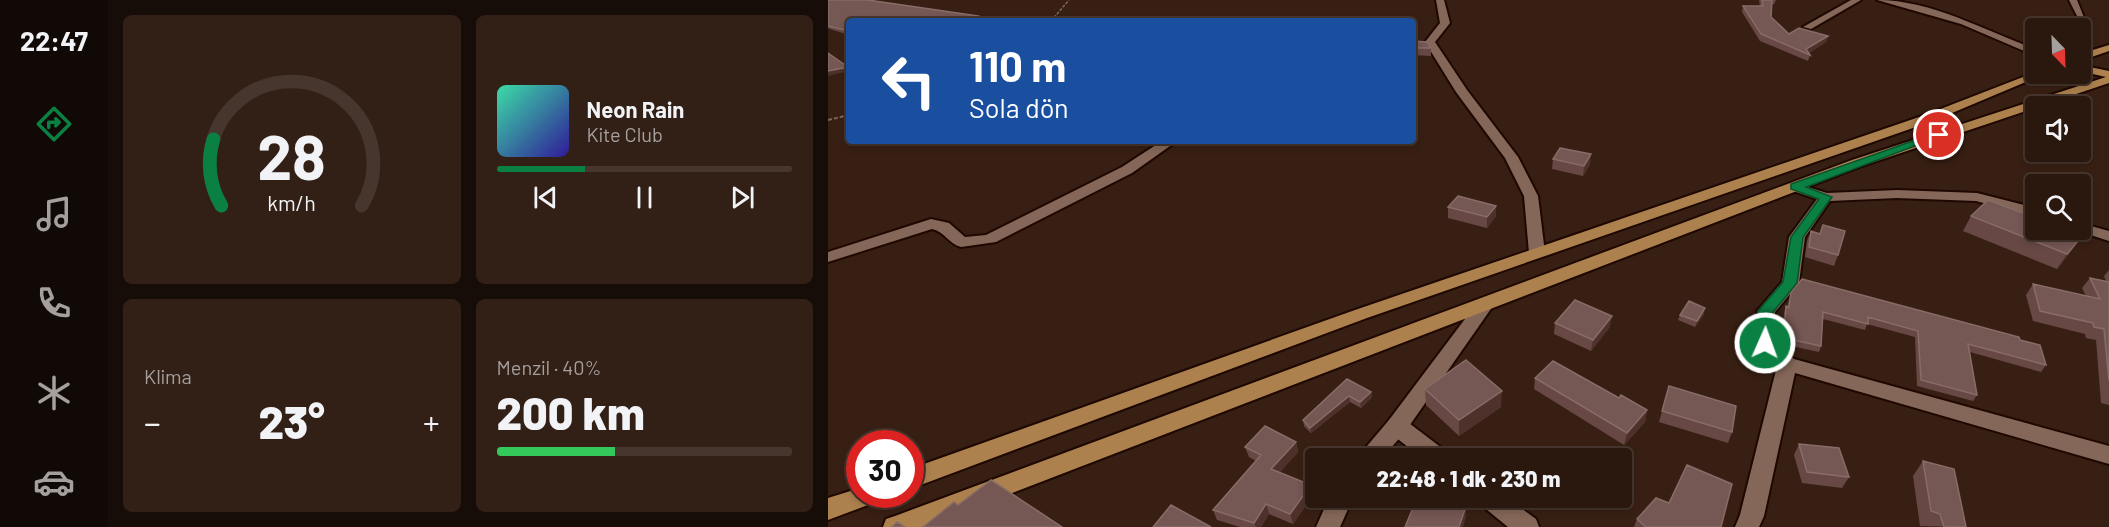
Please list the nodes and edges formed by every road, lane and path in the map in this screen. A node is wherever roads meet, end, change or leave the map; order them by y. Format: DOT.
graph roads {
  1 [pos="1069,0"];
  2 [pos="1440,0"];
  3 [pos="1857,0"];
  4 [pos="1881,0"];
  5 [pos="2073,0"];
  6 [pos="1054,18"];
  7 [pos="2082,18"];
  8 [pos="1808,27"];
  9 [pos="2025,48"];
  10 [pos="2109,48"];
  11 [pos="2091,54"];
  12 [pos="2091,59"];
  13 [pos="2109,62"];
  14 [pos="2091,70"];
  15 [pos="2109,74"];
  16 [pos="2109,79"];
  17 [pos="2025,80"];
  18 [pos="846,116"];
  19 [pos="828,120"];
  20 [pos="1166,144"];
  21 [pos="1795,187"];
  22 [pos="1826,197"];
  23 [pos="2025,210"];
  24 [pos="2091,230"];
  25 [pos="2109,236"];
  26 [pos="1537,253"];
  27 [pos="828,257"];
  28 [pos="1486,303"];
  29 [pos="1787,364"];
  30 [pos="1397,426"];
  31 [pos="1377,448"];
  32 [pos="1425,448"];
  33 [pos="2109,455"];
  34 [pos="924,474"];
  35 [pos="846,503"];
  36 [pos="1337,508"];
  37 [pos="1502,508"];
  38 [pos="828,509"];
  39 [pos="895,527"];
  40 [pos="1328,527"];
  41 [pos="1527,527"];
  42 [pos="1747,527"];
  1 -- 6 [label="path"];
  2 -- 26 [label="street"];
  3 -- 8 [label="street"];
  4 -- 9 [label="street"];
  5 -- 7 [label="street"];
  10 -- 11 [label="main road"];
  12 -- 13 [label="main road"];
  14 -- 15 [label="main road"];
  16 -- 21 [label="main road"];
  17 -- 26 [label="main road"];
  18 -- 19 [label="path"];
  20 -- 27 [label="street"];
  21 -- 22 [label="street"];
  21 -- 28 [label="main road"];
  22 -- 23 [label="street"];
  22 -- 29 [label="street"];
  24 -- 25 [label="street"];
  26 -- 34 [label="main road"];
  28 -- 30 [label="street"];
  28 -- 39 [label="main road"];
  29 -- 33 [label="street"];
  29 -- 42 [label="street"];
  30 -- 31 [label="street"];
  30 -- 32 [label="street"];
  35 -- 38 [label="main road"];
  36 -- 40 [label="street"];
  37 -- 41 [label="street"];
}
